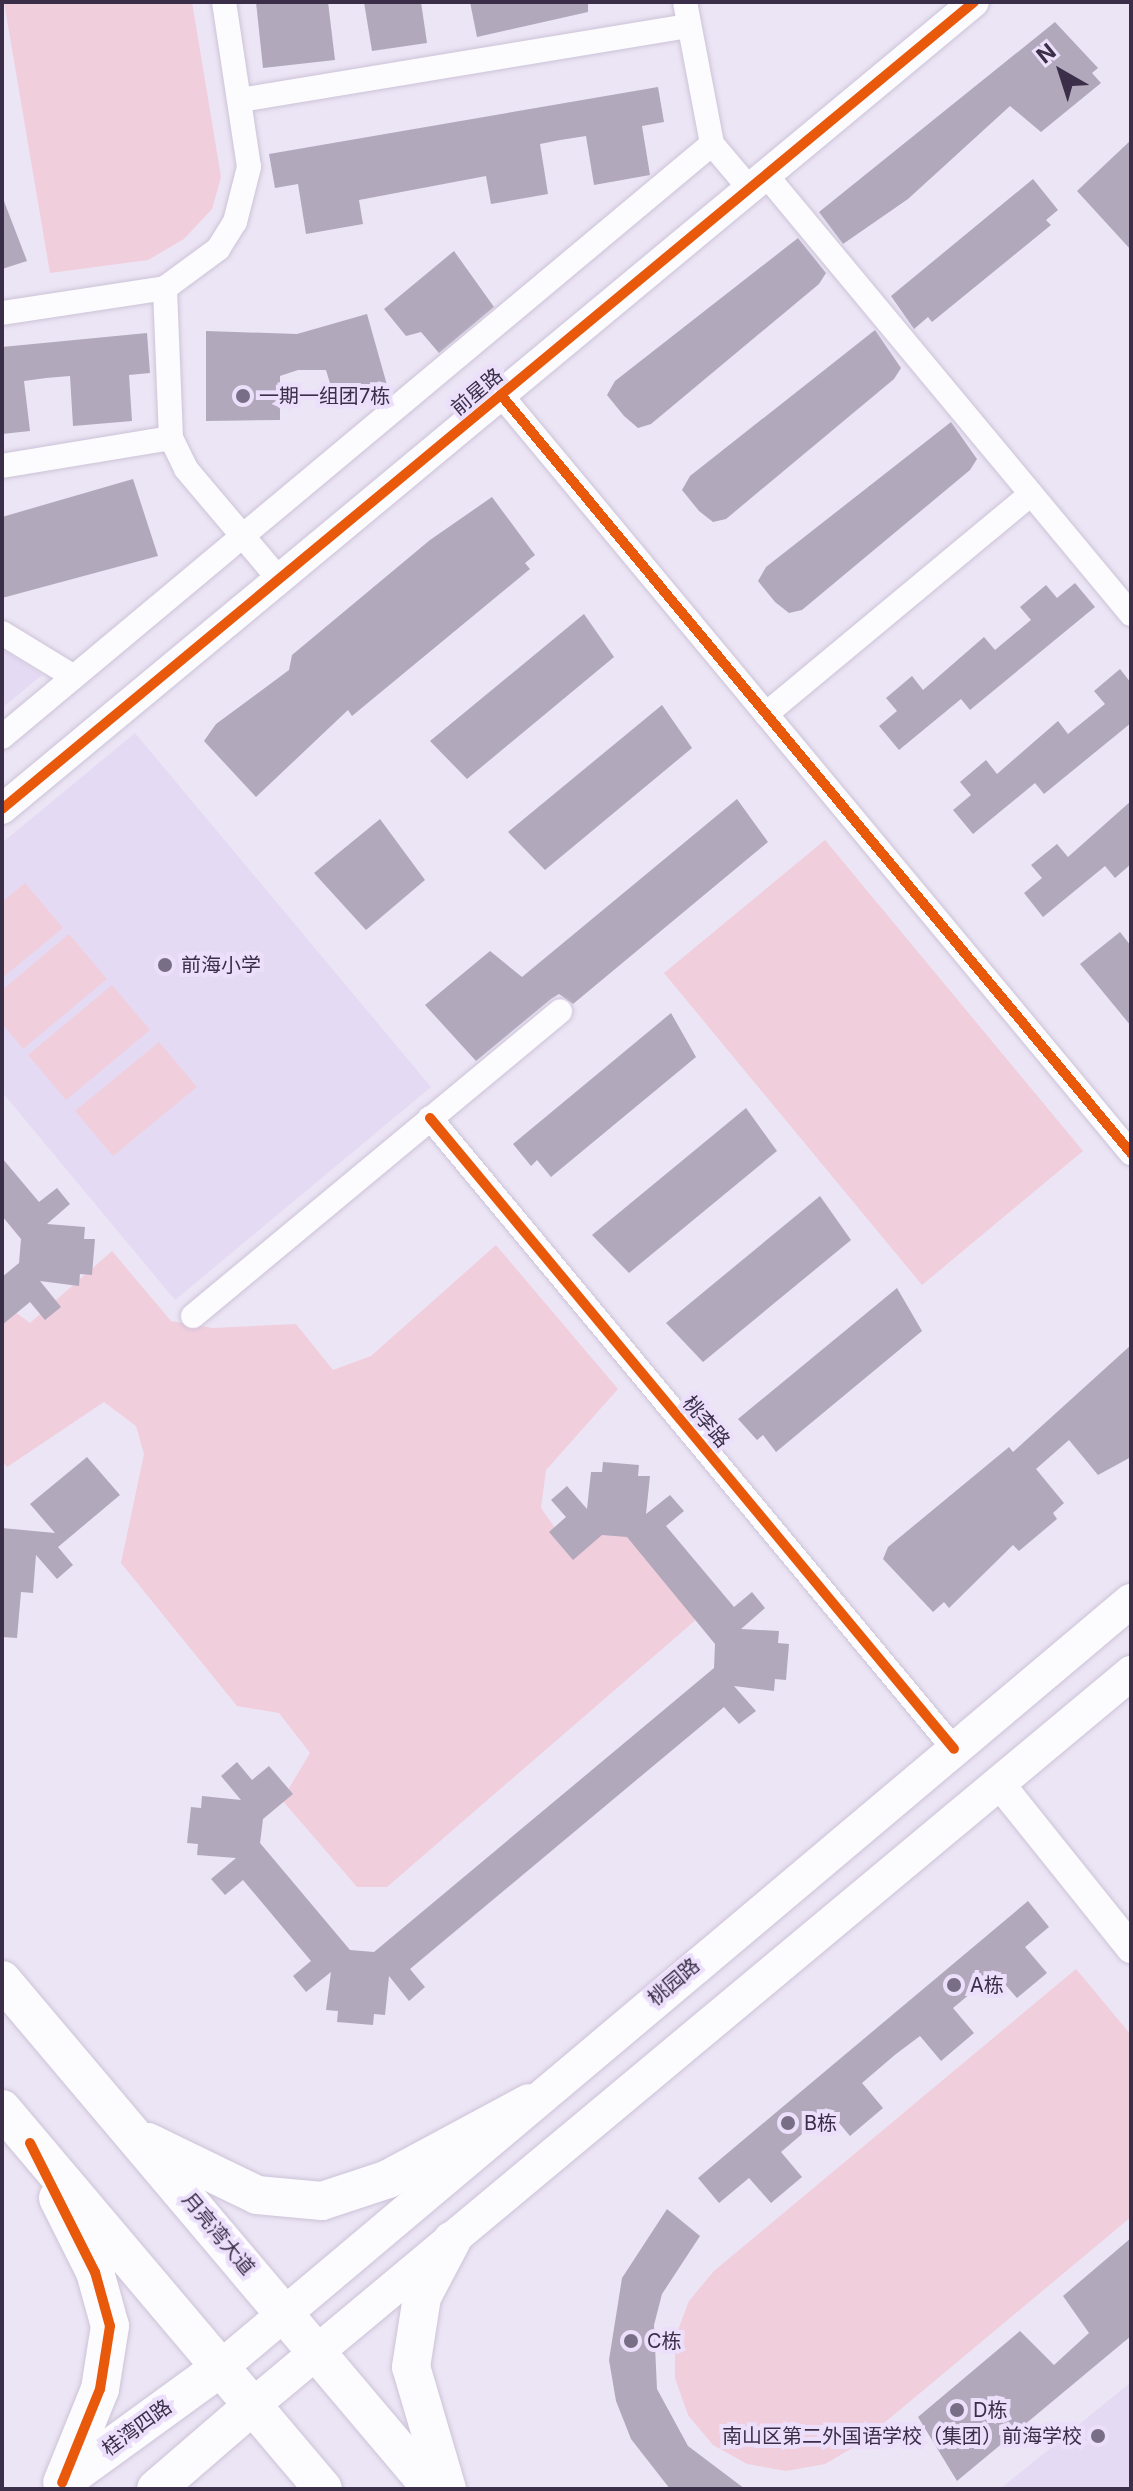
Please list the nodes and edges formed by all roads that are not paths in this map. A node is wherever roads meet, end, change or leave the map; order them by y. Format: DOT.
graph roads {
  1 [pos="224,2"];
  2 [pos="974,2"];
  3 [pos="687,14"];
  4 [pos="241,100"];
  5 [pos="712,144"];
  6 [pos="758,182"];
  7 [pos="165,288"];
  8 [pos="2,313"];
  9 [pos="501,395"];
  10 [pos="171,438"];
  11 [pos="2,466"];
  12 [pos="1031,494"];
  13 [pos="242,535"];
  14 [pos="279,579"];
  15 [pos="1131,614"];
  16 [pos="2,633"];
  17 [pos="74,677"];
  18 [pos="766,714"];
  19 [pos="2,737"];
  20 [pos="2,809"];
  21 [pos="560,1011"];
  22 [pos="430,1118"];
  23 [pos="1131,1153"];
  24 [pos="193,1316"];
  25 [pos="1131,1601"];
  26 [pos="1131,1673"];
  27 [pos="954,1749"];
  28 [pos="998,1782"];
  29 [pos="1131,1948"];
  30 [pos="2,1980"];
  31 [pos="529,2103"];
  32 [pos="2,2109"];
  33 [pos="132,2133"];
  34 [pos="30,2143"];
  35 [pos="452,2240"];
  36 [pos="286,2314"];
  37 [pos="317,2352"];
  38 [pos="220,2368"];
  39 [pos="252,2406"];
  40 [pos="58,2486"];
  41 [pos="156,2489"];
  42 [pos="323,2489"];
  43 [pos="432,2489"];
  44 [pos="447,2489"];
  1 -- 4 [label="street"];
  2 -- 6 [label="street, 前星路"];
  3 -- 4 [label="street"];
  3 -- 5 [label="street"];
  4 -- 7 [label="street"];
  5 -- 6 [label="street"];
  5 -- 13 [label="street"];
  6 -- 9 [label="street, 前星路"];
  6 -- 12 [label="street"];
  7 -- 8 [label="street"];
  7 -- 10 [label="street"];
  9 -- 14 [label="street, 前星路"];
  9 -- 18 [label="street"];
  10 -- 11 [label="street"];
  10 -- 13 [label="street"];
  12 -- 15 [label="street"];
  12 -- 18 [label="street"];
  13 -- 14 [label="street"];
  13 -- 17 [label="street"];
  14 -- 20 [label="street, 前星路"];
  16 -- 17 [label="street"];
  17 -- 19 [label="street"];
  18 -- 23 [label="street"];
  21 -- 22 [label="street"];
  22 -- 24 [label="street"];
  22 -- 27 [label="street, 桃李路"];
  25 -- 27 [label="main road, 桃园路"];
  26 -- 28 [label="main road"];
  27 -- 31 [label="main road, 桃园路"];
  28 -- 29 [label="street"];
  28 -- 35 [label="main road"];
  30 -- 33 [label="main road, 月亮湾大道"];
  31 -- 33 [label="main road"];
  31 -- 36 [label="main road, 桃园路"];
  32 -- 34 [label="main road"];
  33 -- 36 [label="main road, 月亮湾大道"];
  34 -- 38 [label="main road"];
  34 -- 40 [label="main road"];
  35 -- 37 [label="main road"];
  35 -- 44 [label="main road"];
  36 -- 37 [label="main road, 月亮湾大道"];
  36 -- 38 [label="main road, 桃园路"];
  37 -- 39 [label="main road"];
  37 -- 43 [label="main road, 月亮湾大道"];
  38 -- 39 [label="main road"];
  38 -- 40 [label="main road, 桂湾四路"];
  39 -- 41 [label="main road"];
  39 -- 42 [label="main road"];
}
